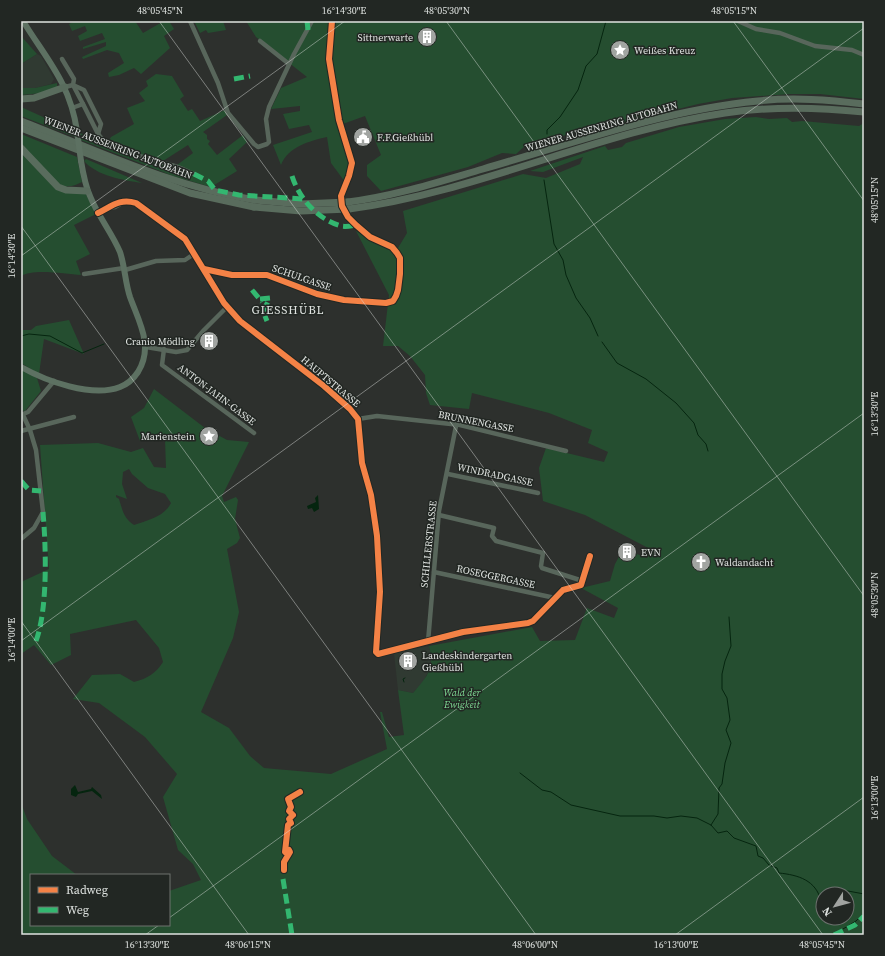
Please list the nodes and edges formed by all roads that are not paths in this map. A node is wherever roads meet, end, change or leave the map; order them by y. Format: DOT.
graph roads {
  1 [pos="24,21"];
  2 [pos="190,21"];
  3 [pos="312,21"];
  4 [pos="332,21"];
  5 [pos="738,21"];
  6 [pos="260,41"];
  7 [pos="864,55"];
  8 [pos="62,59"];
  9 [pos="289,64"];
  10 [pos="73,85"];
  11 [pos="65,87"];
  12 [pos="21,99"];
  13 [pos="83,104"];
  14 [pos="864,104"];
  15 [pos="72,108"];
  16 [pos="864,112"];
  17 [pos="21,121"];
  18 [pos="21,128"];
  19 [pos="98,134"];
  20 [pos="21,148"];
  21 [pos="194,174"];
  22 [pos="85,183"];
  23 [pos="78,189"];
  24 [pos="87,191"];
  25 [pos="254,204"];
  26 [pos="349,206"];
  27 [pos="98,212"];
  28 [pos="194,254"];
  29 [pos="125,269"];
  30 [pos="204,269"];
  31 [pos="84,274"];
  32 [pos="227,307"];
  33 [pos="146,347"];
  34 [pos="164,349"];
  35 [pos="21,367"];
  36 [pos="54,381"];
  37 [pos="22,415"];
  38 [pos="74,417"];
  39 [pos="358,419"];
  40 [pos="456,426"];
  41 [pos="30,430"];
  42 [pos="21,432"];
  43 [pos="254,433"];
  44 [pos="566,451"];
  45 [pos="448,474"];
  46 [pos="538,493"];
  47 [pos="439,515"];
  48 [pos="21,540"];
  49 [pos="590,556"];
  50 [pos="434,572"];
  51 [pos="583,580"];
  52 [pos="555,598"];
  53 [pos="428,642"];
  1 -- 11 [label="main road"];
  2 -- 9 [label="street"];
  3 -- 9 [label="street"];
  4 -- 30 [label="street, SCHULGASSE"];
  5 -- 7 [label="street"];
  6 -- 9 [label="street"];
  8 -- 10 [label="street"];
  10 -- 11 [label="street"];
  10 -- 13 [label="street"];
  10 -- 19 [label="street"];
  11 -- 12 [label="highway"];
  11 -- 15 [label="main road"];
  13 -- 15 [label="street"];
  13 -- 19 [label="street"];
  14 -- 26 [label="highway, WIENER AUSSENRING AUTOBAHN"];
  15 -- 22 [label="main road, bridge"];
  16 -- 26 [label="highway, WIENER AUSSENRING AUTOBAHN"];
  17 -- 25 [label="highway, WIENER AUSSENRING AUTOBAHN"];
  18 -- 25 [label="highway, WIENER AUSSENRING AUTOBAHN"];
  19 -- 21 [label="street"];
  20 -- 23 [label="highway"];
  22 -- 23 [label="highway"];
  22 -- 24 [label="main road"];
  23 -- 24 [label="highway"];
  24 -- 27 [label="main road"];
  25 -- 26 [label="highway, bridge"];
  27 -- 28 [label="street, HAUPTSTRASSE"];
  27 -- 29 [label="main road"];
  28 -- 29 [label="street"];
  28 -- 30 [label="street, HAUPTSTRASSE"];
  29 -- 31 [label="street"];
  29 -- 33 [label="main road"];
  30 -- 32 [label="street, HAUPTSTRASSE"];
  32 -- 34 [label="street"];
  32 -- 39 [label="street, HAUPTSTRASSE"];
  33 -- 34 [label="street"];
  33 -- 36 [label="main road"];
  34 -- 43 [label="street, ANTON-JAHN-GASSE"];
  35 -- 36 [label="main road"];
  36 -- 37 [label="street"];
  37 -- 41 [label="street"];
  38 -- 41 [label="street"];
  39 -- 40 [label="street, BRUNNENGASSE"];
  39 -- 53 [label="street, HAUPTSTRASSE"];
  40 -- 44 [label="street, BRUNNENGASSE"];
  40 -- 45 [label="street, SCHILLERSTRASSE"];
  41 -- 42 [label="street"];
  41 -- 48 [label="street"];
  45 -- 46 [label="street, WINDRADGASSE"];
  45 -- 47 [label="street, SCHILLERSTRASSE"];
  47 -- 50 [label="street, SCHILLERSTRASSE"];
  47 -- 51 [label="street"];
  49 -- 51 [label="street"];
  50 -- 52 [label="street, ROSEGGERGASSE"];
  50 -- 53 [label="street, SCHILLERSTRASSE"];
  51 -- 52 [label="street"];
  52 -- 53 [label="street"];
}
